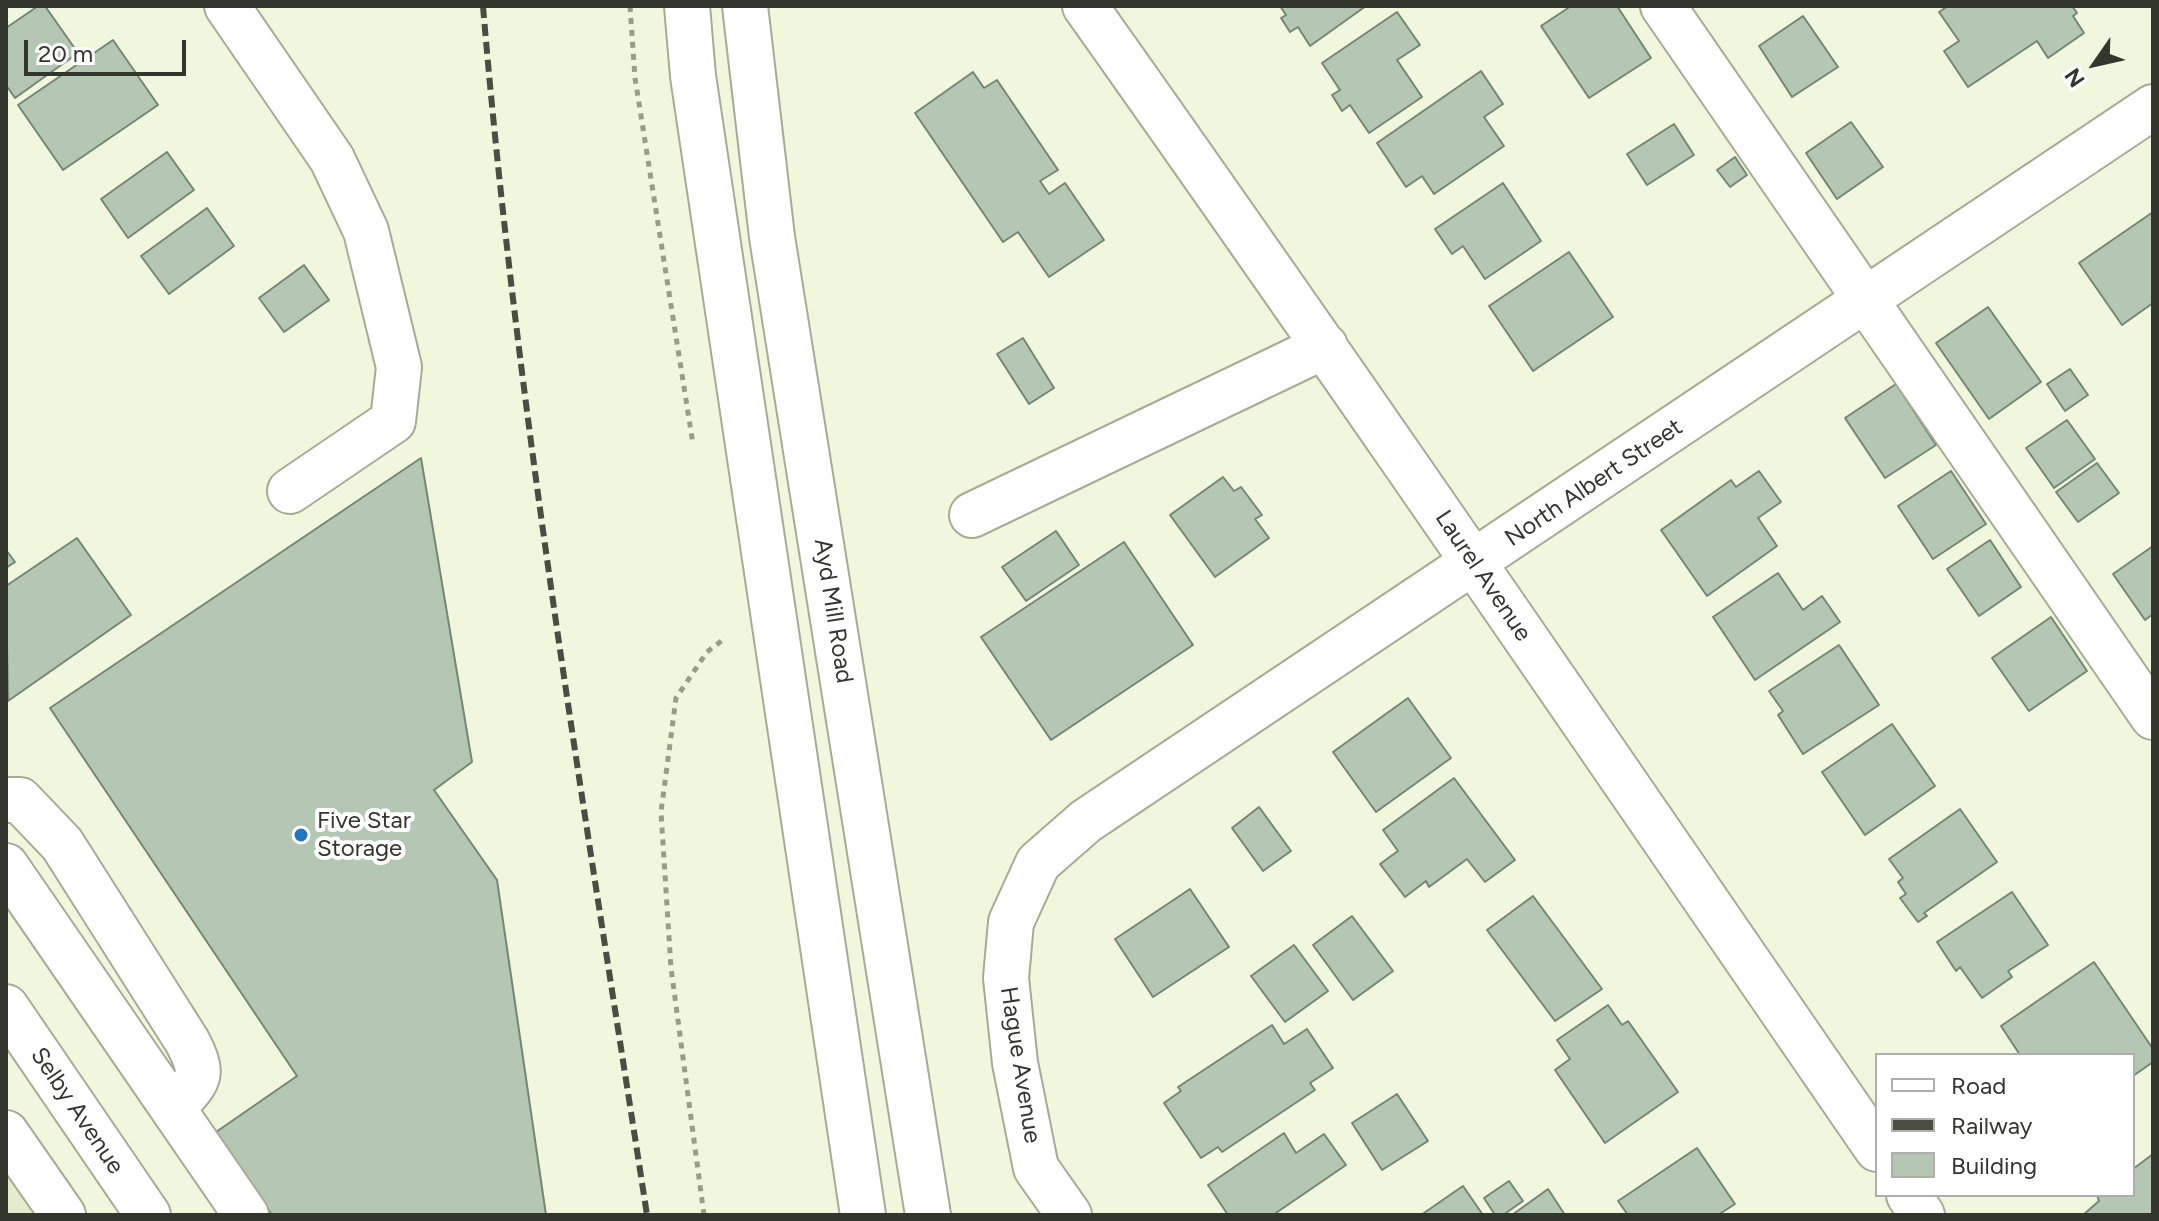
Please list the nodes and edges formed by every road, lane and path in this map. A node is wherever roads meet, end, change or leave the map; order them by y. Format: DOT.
graph roads {
  1 [pos="227,6"];
  2 [pos="687,6"];
  3 [pos="745,6"];
  4 [pos="1085,6"];
  5 [pos="1663,6"];
  6 [pos="2153,107"];
  7 [pos="1865,301"];
  8 [pos="1325,346"];
  9 [pos="290,491"];
  10 [pos="972,515"];
  11 [pos="1472,565"];
  12 [pos="724,639"];
  13 [pos="2153,717"];
  14 [pos="6,800"];
  15 [pos="1038,863"];
  16 [pos="6,866"];
  17 [pos="6,1007"];
  18 [pos="173,1108"];
  19 [pos="6,1133"];
  20 [pos="1875,1146"];
  21 [pos="1910,1197"];
  22 [pos="63,1215"];
  23 [pos="148,1215"];
  24 [pos="246,1215"];
  25 [pos="704,1215"];
  26 [pos="863,1215"];
  27 [pos="928,1215"];
  28 [pos="1069,1215"];
  29 [pos="1922,1215"];
  1 -- 9 [label="street"];
  2 -- 26 [label="street"];
  3 -- 27 [label="street, Ayd Mill Road"];
  4 -- 8 [label="street, Laurel Avenue"];
  5 -- 7 [label="street"];
  6 -- 7 [label="street, North Albert Street"];
  7 -- 11 [label="street, North Albert Street"];
  7 -- 13 [label="street"];
  8 -- 10 [label="street"];
  8 -- 11 [label="street, Laurel Avenue"];
  11 -- 15 [label="street, North Albert Street"];
  11 -- 20 [label="street, Laurel Avenue"];
  12 -- 25 [label="path"];
  14 -- 18 [label="street"];
  15 -- 28 [label="street, Hague Avenue"];
  16 -- 18 [label="street"];
  17 -- 23 [label="street, Selby Avenue"];
  18 -- 24 [label="street"];
  19 -- 22 [label="street"];
  21 -- 29 [label="street"];
}
